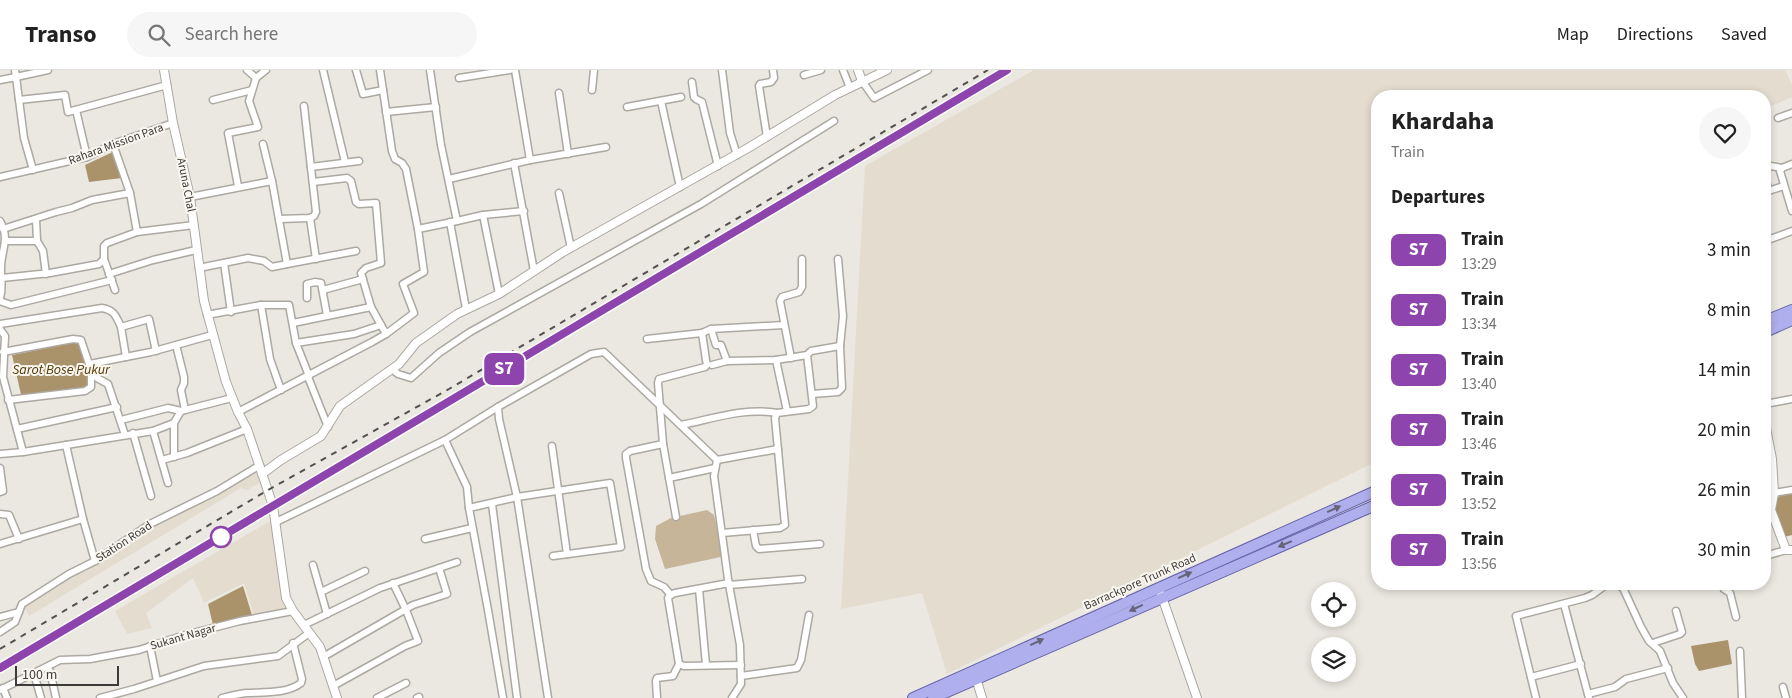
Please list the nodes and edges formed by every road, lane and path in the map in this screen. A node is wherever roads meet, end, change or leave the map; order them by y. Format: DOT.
graph roads {
  1 [pos="48,70"];
  2 [pos="164,70"];
  3 [pos="247,70"];
  4 [pos="266,70"];
  5 [pos="323,70"];
  6 [pos="356,70"];
  7 [pos="380,70"];
  8 [pos="430,70"];
  9 [pos="510,70"];
  10 [pos="515,70"];
  11 [pos="594,70"];
  12 [pos="722,70"];
  13 [pos="773,70"];
  14 [pos="821,70"];
  15 [pos="843,70"];
  16 [pos="858,70"];
  17 [pos="887,70"];
  18 [pos="928,70"];
  19 [pos="15,74"];
  20 [pos="804,76"];
  21 [pos="256,78"];
  22 [pos="459,78"];
  23 [pos="0,80"];
  24 [pos="692,82"];
  25 [pos="862,82"];
  26 [pos="167,85"];
  27 [pos="850,88"];
  28 [pos="252,90"];
  29 [pos="383,90"];
  30 [pos="592,90"];
  31 [pos="559,94"];
  32 [pos="681,97"];
  33 [pos="19,100"];
  34 [pos="213,100"];
  35 [pos="661,101"];
  36 [pos="304,106"];
  37 [pos="436,106"];
  38 [pos="627,107"];
  39 [pos="76,110"];
  40 [pos="386,112"];
  41 [pos="1792,113"];
  42 [pos="1778,118"];
  43 [pos="834,121"];
  44 [pos="173,123"];
  45 [pos="767,137"];
  46 [pos="113,144"];
  47 [pos="263,144"];
  48 [pos="606,147"];
  49 [pos="568,154"];
  50 [pos="737,155"];
  51 [pos="87,157"];
  52 [pos="530,160"];
  53 [pos="360,161"];
  54 [pos="345,162"];
  55 [pos="514,163"];
  56 [pos="1792,164"];
  57 [pos="1771,165"];
  58 [pos="718,166"];
  59 [pos="311,167"];
  60 [pos="1782,168"];
  61 [pos="33,170"];
  62 [pos="0,178"];
  63 [pos="449,179"];
  64 [pos="272,181"];
  65 [pos="313,182"];
  66 [pos="238,186"];
  67 [pos="1784,186"];
  68 [pos="680,188"];
  69 [pos="1771,190"];
  70 [pos="130,193"];
  71 [pos="559,193"];
  72 [pos="190,197"];
  73 [pos="524,211"];
  74 [pos="1792,211"];
  75 [pos="483,216"];
  76 [pos="310,218"];
  77 [pos="36,219"];
  78 [pos="279,219"];
  79 [pos="0,221"];
  80 [pos="454,222"];
  81 [pos="194,225"];
  82 [pos="4,229"];
  83 [pos="418,229"];
  84 [pos="1792,231"];
  85 [pos="137,232"];
  86 [pos="1771,239"];
  87 [pos="6,241"];
  88 [pos="37,241"];
  89 [pos="571,248"];
  90 [pos="196,250"];
  91 [pos="356,251"];
  92 [pos="316,258"];
  93 [pos="802,259"];
  94 [pos="838,259"];
  95 [pos="104,260"];
  96 [pos="224,263"];
  97 [pos="287,264"];
  98 [pos="200,268"];
  99 [pos="534,271"];
  100 [pos="46,274"];
  101 [pos="110,277"];
  102 [pos="2,278"];
  103 [pos="363,279"];
  104 [pos="115,290"];
  105 [pos="323,290"];
  106 [pos="498,294"];
  107 [pos="307,298"];
  108 [pos="0,299"];
  109 [pos="261,305"];
  110 [pos="372,307"];
  111 [pos="466,310"];
  112 [pos="1792,310"];
  113 [pos="231,312"];
  114 [pos="207,315"];
  115 [pos="327,315"];
  116 [pos="1771,319"];
  117 [pos="1792,320"];
  118 [pos="293,323"];
  119 [pos="0,324"];
  120 [pos="381,325"];
  121 [pos="784,325"];
  122 [pos="121,327"];
  123 [pos="711,328"];
  124 [pos="0,329"];
  125 [pos="1771,329"];
  126 [pos="702,333"];
  127 [pos="386,334"];
  128 [pos="212,335"];
  129 [pos="647,339"];
  130 [pos="296,343"];
  131 [pos="176,345"];
  132 [pos="840,346"];
  133 [pos="156,351"];
  134 [pos="3,352"];
  135 [pos="807,355"];
  136 [pos="126,357"];
  137 [pos="791,358"];
  138 [pos="776,360"];
  139 [pos="727,361"];
  140 [pos="712,364"];
  141 [pos="90,367"];
  142 [pos="392,369"];
  143 [pos="308,377"];
  144 [pos="281,390"];
  145 [pos="812,394"];
  146 [pos="232,398"];
  147 [pos="1792,399"];
  148 [pos="8,400"];
  149 [pos="1771,403"];
  150 [pos="659,406"];
  151 [pos="117,407"];
  152 [pos="498,408"];
  153 [pos="183,411"];
  154 [pos="787,411"];
  155 [pos="238,412"];
  156 [pos="777,413"];
  157 [pos="122,420"];
  158 [pos="174,423"];
  159 [pos="681,425"];
  160 [pos="328,427"];
  161 [pos="17,429"];
  162 [pos="247,429"];
  163 [pos="153,431"];
  164 [pos="133,433"];
  165 [pos="125,435"];
  166 [pos="445,440"];
  167 [pos="663,444"];
  168 [pos="66,445"];
  169 [pos="552,446"];
  170 [pos="778,449"];
  171 [pos="23,452"];
  172 [pos="0,454"];
  173 [pos="1771,454"];
  174 [pos="174,457"];
  175 [pos="162,460"];
  176 [pos="717,460"];
  177 [pos="260,465"];
  178 [pos="0,468"];
  179 [pos="715,468"];
  180 [pos="262,474"];
  181 [pos="669,478"];
  182 [pos="168,483"];
  183 [pos="1792,490"];
  184 [pos="0,492"];
  185 [pos="558,492"];
  186 [pos="1371,493"];
  187 [pos="1774,493"];
  188 [pos="1771,494"];
  189 [pos="151,496"];
  190 [pos="517,497"];
  191 [pos="492,504"];
  192 [pos="1771,506"];
  193 [pos="1371,507"];
  194 [pos="469,508"];
  195 [pos="1771,512"];
  196 [pos="0,514"];
  197 [pos="676,516"];
  198 [pos="83,519"];
  199 [pos="276,522"];
  200 [pos="472,528"];
  201 [pos="753,530"];
  202 [pos="722,533"];
  203 [pos="18,538"];
  204 [pos="425,539"];
  205 [pos="0,544"];
  206 [pos="820,544"];
  207 [pos="1789,550"];
  208 [pos="567,554"];
  209 [pos="1771,554"];
  210 [pos="553,556"];
  211 [pos="95,561"];
  212 [pos="457,562"];
  213 [pos="313,565"];
  214 [pos="439,568"];
  215 [pos="365,571"];
  216 [pos="802,579"];
  217 [pos="393,583"];
  218 [pos="729,584"];
  219 [pos="699,589"];
  220 [pos="1599,590"];
  221 [pos="1624,590"];
  222 [pos="1726,590"];
  223 [pos="321,592"];
  224 [pos="1160,592"];
  225 [pos="672,594"];
  226 [pos="1564,604"];
  227 [pos="406,610"];
  228 [pos="293,611"];
  229 [pos="1676,611"];
  230 [pos="19,612"];
  231 [pos="327,614"];
  232 [pos="809,615"];
  233 [pos="0,617"];
  234 [pos="1736,617"];
  235 [pos="304,625"];
  236 [pos="0,632"];
  237 [pos="309,633"];
  238 [pos="293,643"];
  239 [pos="1653,643"];
  240 [pos="150,646"];
  241 [pos="1740,651"];
  242 [pos="323,656"];
  243 [pos="679,664"];
  244 [pos="1580,664"];
  245 [pos="706,665"];
  246 [pos="740,665"];
  247 [pos="47,668"];
  248 [pos="1668,668"];
  249 [pos="34,674"];
  250 [pos="740,676"];
  251 [pos="1531,677"];
  252 [pos="976,678"];
  253 [pos="156,682"];
  254 [pos="406,683"];
  255 [pos="333,686"];
  256 [pos="1783,687"];
  257 [pos="2,689"];
  258 [pos="1589,696"];
  259 [pos="938,697"];
  260 [pos="7,698"];
  261 [pos="41,698"];
  262 [pos="56,698"];
  263 [pos="100,698"];
  264 [pos="222,698"];
  265 [pos="337,698"];
  266 [pos="377,698"];
  267 [pos="503,698"];
  268 [pos="517,698"];
  269 [pos="548,698"];
  270 [pos="657,698"];
  271 [pos="732,698"];
  272 [pos="913,698"];
  273 [pos="982,698"];
  274 [pos="1197,698"];
  275 [pos="1536,698"];
  276 [pos="1683,698"];
  277 [pos="1742,698"];
  278 [pos="1786,698"];
  1 -- 19 [label="street"];
  2 -- 26 [label="street, Aruna Chal"];
  3 -- 21 [label="street"];
  4 -- 21 [label="street"];
  5 -- 54 [label="street"];
  6 -- 29 [label="street"];
  7 -- 29 [label="street"];
  8 -- 37 [label="street"];
  9 -- 22 [label="street"];
  10 -- 52 [label="street"];
  11 -- 30 [label="street"];
  12 -- 50 [label="street"];
  13 -- 45 [label="street"];
  14 -- 20 [label="street"];
  15 -- 27 [label="street"];
  16 -- 25 [label="street"];
  17 -- 25 [label="street"];
  18 -- 25 [label="street"];
  19 -- 23 [label="street"];
  19 -- 33 [label="street"];
  21 -- 28 [label="street"];
  24 -- 58 [label="street"];
  25 -- 27 [label="street"];
  26 -- 39 [label="street"];
  26 -- 44 [label="street, Aruna Chal"];
  27 -- 45 [label="street"];
  28 -- 34 [label="street"];
  28 -- 66 [label="street"];
  29 -- 40 [label="street"];
  31 -- 49 [label="street"];
  32 -- 35 [label="street"];
  33 -- 39 [label="street"];
  33 -- 61 [label="street"];
  35 -- 38 [label="street"];
  35 -- 68 [label="street"];
  36 -- 59 [label="street"];
  37 -- 40 [label="street"];
  37 -- 63 [label="street"];
  39 -- 51 [label="street"];
  40 -- 83 [label="street"];
  41 -- 42 [label="street"];
  43 -- 142 [label="street"];
  44 -- 46 [label="street, Rahara Mission Para"];
  44 -- 72 [label="street, Aruna Chal"];
  45 -- 50 [label="street"];
  46 -- 51 [label="street, Rahara Mission Para"];
  46 -- 70 [label="street"];
  47 -- 64 [label="street"];
  48 -- 49 [label="street"];
  49 -- 52 [label="street"];
  50 -- 58 [label="street"];
  51 -- 61 [label="street, Rahara Mission Para"];
  52 -- 55 [label="street"];
  53 -- 54 [label="street"];
  54 -- 59 [label="street"];
  55 -- 63 [label="street"];
  55 -- 73 [label="street"];
  56 -- 60 [label="street"];
  57 -- 60 [label="street"];
  58 -- 68 [label="street"];
  59 -- 65 [label="street"];
  60 -- 67 [label="street"];
  61 -- 62 [label="street, Rahara Mission Para"];
  63 -- 80 [label="street"];
  64 -- 66 [label="street"];
  64 -- 78 [label="street"];
  65 -- 76 [label="street"];
  65 -- 103 [label="street"];
  66 -- 72 [label="street"];
  67 -- 69 [label="street"];
  67 -- 74 [label="street"];
  68 -- 89 [label="street"];
  70 -- 77 [label="street"];
  70 -- 85 [label="street"];
  71 -- 89 [label="street"];
  72 -- 81 [label="street, Aruna Chal"];
  73 -- 75 [label="street"];
  73 -- 99 [label="street"];
  75 -- 80 [label="street"];
  75 -- 106 [label="street"];
  76 -- 78 [label="street"];
  76 -- 92 [label="street"];
  77 -- 82 [label="street"];
  77 -- 88 [label="street"];
  78 -- 97 [label="street"];
  79 -- 82 [label="street"];
  80 -- 83 [label="street"];
  80 -- 111 [label="street"];
  81 -- 85 [label="street"];
  81 -- 90 [label="street, Aruna Chal"];
  82 -- 87 [label="street"];
  83 -- 127 [label="street"];
  84 -- 86 [label="street"];
  85 -- 95 [label="street"];
  87 -- 88 [label="street"];
  87 -- 102 [label="street"];
  88 -- 100 [label="street"];
  89 -- 99 [label="street"];
  90 -- 98 [label="street, Aruna Chal"];
  90 -- 101 [label="street"];
  91 -- 92 [label="street"];
  92 -- 97 [label="street"];
  93 -- 121 [label="street"];
  94 -- 132 [label="street"];
  95 -- 100 [label="street"];
  95 -- 101 [label="street"];
  96 -- 97 [label="street"];
  96 -- 98 [label="street"];
  96 -- 113 [label="street"];
  98 -- 114 [label="street, Aruna Chal"];
  99 -- 106 [label="street"];
  100 -- 102 [label="street"];
  101 -- 104 [label="street"];
  101 -- 108 [label="street"];
  102 -- 108 [label="street"];
  103 -- 105 [label="street"];
  103 -- 110 [label="street"];
  105 -- 107 [label="street"];
  105 -- 115 [label="street"];
  106 -- 111 [label="street"];
  109 -- 113 [label="street"];
  109 -- 118 [label="street"];
  109 -- 144 [label="street"];
  110 -- 115 [label="street"];
  110 -- 120 [label="street"];
  111 -- 142 [label="street"];
  112 -- 116 [label="main road"];
  113 -- 114 [label="street"];
  114 -- 128 [label="street, Aruna Chal"];
  115 -- 118 [label="street"];
  117 -- 125 [label="main road"];
  118 -- 130 [label="street"];
  119 -- 122 [label="street"];
  120 -- 127 [label="street"];
  120 -- 130 [label="street"];
  121 -- 123 [label="street"];
  121 -- 137 [label="street"];
  122 -- 133 [label="street"];
  122 -- 136 [label="street"];
  123 -- 126 [label="street"];
  123 -- 139 [label="street"];
  124 -- 134 [label="street"];
  126 -- 129 [label="street"];
  126 -- 150 [label="street"];
  127 -- 143 [label="street"];
  128 -- 131 [label="street"];
  128 -- 146 [label="street, Aruna Chal"];
  130 -- 143 [label="street"];
  131 -- 133 [label="street"];
  131 -- 153 [label="street"];
  132 -- 135 [label="street"];
  132 -- 145 [label="street"];
  133 -- 136 [label="street"];
  134 -- 141 [label="street"];
  134 -- 148 [label="street"];
  135 -- 137 [label="street"];
  135 -- 145 [label="street"];
  136 -- 141 [label="street"];
  137 -- 138 [label="street"];
  138 -- 139 [label="street"];
  138 -- 154 [label="street"];
  139 -- 140 [label="street"];
  141 -- 148 [label="street"];
  141 -- 151 [label="street"];
  142 -- 160 [label="street"];
  143 -- 144 [label="street"];
  143 -- 160 [label="street"];
  144 -- 155 [label="street"];
  145 -- 154 [label="street"];
  146 -- 153 [label="street"];
  146 -- 155 [label="street, Aruna Chal"];
  147 -- 149 [label="street"];
  148 -- 161 [label="street"];
  150 -- 152 [label="street"];
  150 -- 159 [label="street"];
  150 -- 167 [label="street"];
  151 -- 157 [label="street"];
  151 -- 161 [label="street"];
  152 -- 166 [label="street"];
  152 -- 190 [label="street"];
  153 -- 157 [label="street"];
  153 -- 158 [label="street"];
  154 -- 156 [label="street"];
  155 -- 162 [label="street, Aruna Chal"];
  156 -- 159 [label="street"];
  156 -- 170 [label="street"];
  157 -- 165 [label="street"];
  158 -- 163 [label="street"];
  158 -- 174 [label="street"];
  159 -- 176 [label="street"];
  160 -- 180 [label="street"];
  161 -- 171 [label="street"];
  162 -- 174 [label="street"];
  162 -- 177 [label="street, Aruna Chal"];
  163 -- 164 [label="street"];
  163 -- 175 [label="street"];
  164 -- 165 [label="street"];
  164 -- 189 [label="street"];
  165 -- 168 [label="street"];
  166 -- 194 [label="street"];
  166 -- 199 [label="street"];
  167 -- 181 [label="street"];
  167 -- 225 [label="street"];
  168 -- 171 [label="street"];
  168 -- 198 [label="street"];
  169 -- 185 [label="street"];
  170 -- 176 [label="street"];
  170 -- 201 [label="street"];
  171 -- 172 [label="street"];
  173 -- 187 [label="street"];
  174 -- 175 [label="street"];
  175 -- 182 [label="street"];
  176 -- 179 [label="street"];
  177 -- 180 [label="street, Aruna Chal"];
  177 -- 211 [label="street, Station Road"];
  178 -- 184 [label="street"];
  179 -- 181 [label="street"];
  179 -- 202 [label="street"];
  180 -- 199 [label="street, Aruna Chal"];
  181 -- 197 [label="street"];
  183 -- 187 [label="street"];
  185 -- 190 [label="street"];
  185 -- 208 [label="street"];
  185 -- 208 [label="street"];
  224 -- 186 [label="main road, Barrackpore Trunk Road, one-way"];
  187 -- 188 [label="street"];
  187 -- 192 [label="street"];
  190 -- 191 [label="street"];
  190 -- 269 [label="street"];
  191 -- 194 [label="street"];
  191 -- 268 [label="street"];
  193 -- 224 [label="main road, Barrackpore Trunk Road, one-way"];
  194 -- 200 [label="street"];
  195 -- 207 [label="street"];
  196 -- 203 [label="street"];
  198 -- 203 [label="street"];
  198 -- 211 [label="street"];
  199 -- 228 [label="street, Aruna Chal"];
  200 -- 204 [label="street"];
  200 -- 267 [label="street"];
  201 -- 202 [label="street"];
  201 -- 206 [label="street"];
  202 -- 218 [label="street"];
  203 -- 205 [label="street"];
  207 -- 209 [label="street"];
  208 -- 210 [label="street"];
  211 -- 230 [label="street, Station Road"];
  212 -- 214 [label="street"];
  213 -- 223 [label="street"];
  214 -- 217 [label="street"];
  214 -- 227 [label="street"];
  215 -- 223 [label="street"];
  216 -- 218 [label="street"];
  217 -- 227 [label="street"];
  217 -- 231 [label="street"];
  218 -- 219 [label="street"];
  218 -- 246 [label="street"];
  219 -- 225 [label="street"];
  219 -- 245 [label="street"];
  220 -- 226 [label="street"];
  221 -- 239 [label="street"];
  222 -- 234 [label="street"];
  223 -- 231 [label="street"];
  224 -- 252 [label="main road, Barrackpore Trunk Road, one-way"];
  272 -- 224 [label="main road, Barrackpore Trunk Road, one-way"];
  224 -- 274 [label="street"];
  225 -- 243 [label="street"];
  226 -- 244 [label="street"];
  226 -- 251 [label="street"];
  227 -- 242 [label="street"];
  227 -- 255 [label="street"];
  228 -- 235 [label="street, Aruna Chal"];
  228 -- 240 [label="street, Sukant Nagar"];
  229 -- 239 [label="street"];
  230 -- 233 [label="street"];
  230 -- 236 [label="street, Station Road"];
  231 -- 235 [label="street"];
  232 -- 250 [label="street"];
  235 -- 237 [label="street, Aruna Chal"];
  237 -- 238 [label="street"];
  237 -- 242 [label="street, Aruna Chal"];
  238 -- 253 [label="street"];
  238 -- 264 [label="street"];
  239 -- 248 [label="street"];
  240 -- 247 [label="street, Sukant Nagar"];
  240 -- 253 [label="street"];
  241 -- 277 [label="street"];
  242 -- 255 [label="street, Aruna Chal"];
  243 -- 245 [label="street"];
  243 -- 270 [label="street"];
  244 -- 251 [label="street"];
  244 -- 258 [label="street"];
  245 -- 246 [label="street"];
  246 -- 250 [label="street"];
  247 -- 249 [label="street, Sukant Nagar"];
  247 -- 262 [label="street"];
  248 -- 258 [label="street"];
  248 -- 276 [label="street"];
  249 -- 257 [label="street, Sukant Nagar"];
  249 -- 261 [label="street"];
  250 -- 271 [label="street"];
  251 -- 275 [label="street"];
  252 -- 259 [label="main road, Barrackpore Trunk Road"];
  252 -- 273 [label="street"];
  253 -- 263 [label="street"];
  254 -- 266 [label="street"];
  255 -- 265 [label="street, Aruna Chal"];
  256 -- 278 [label="street"];
  257 -- 260 [label="street"];
}
